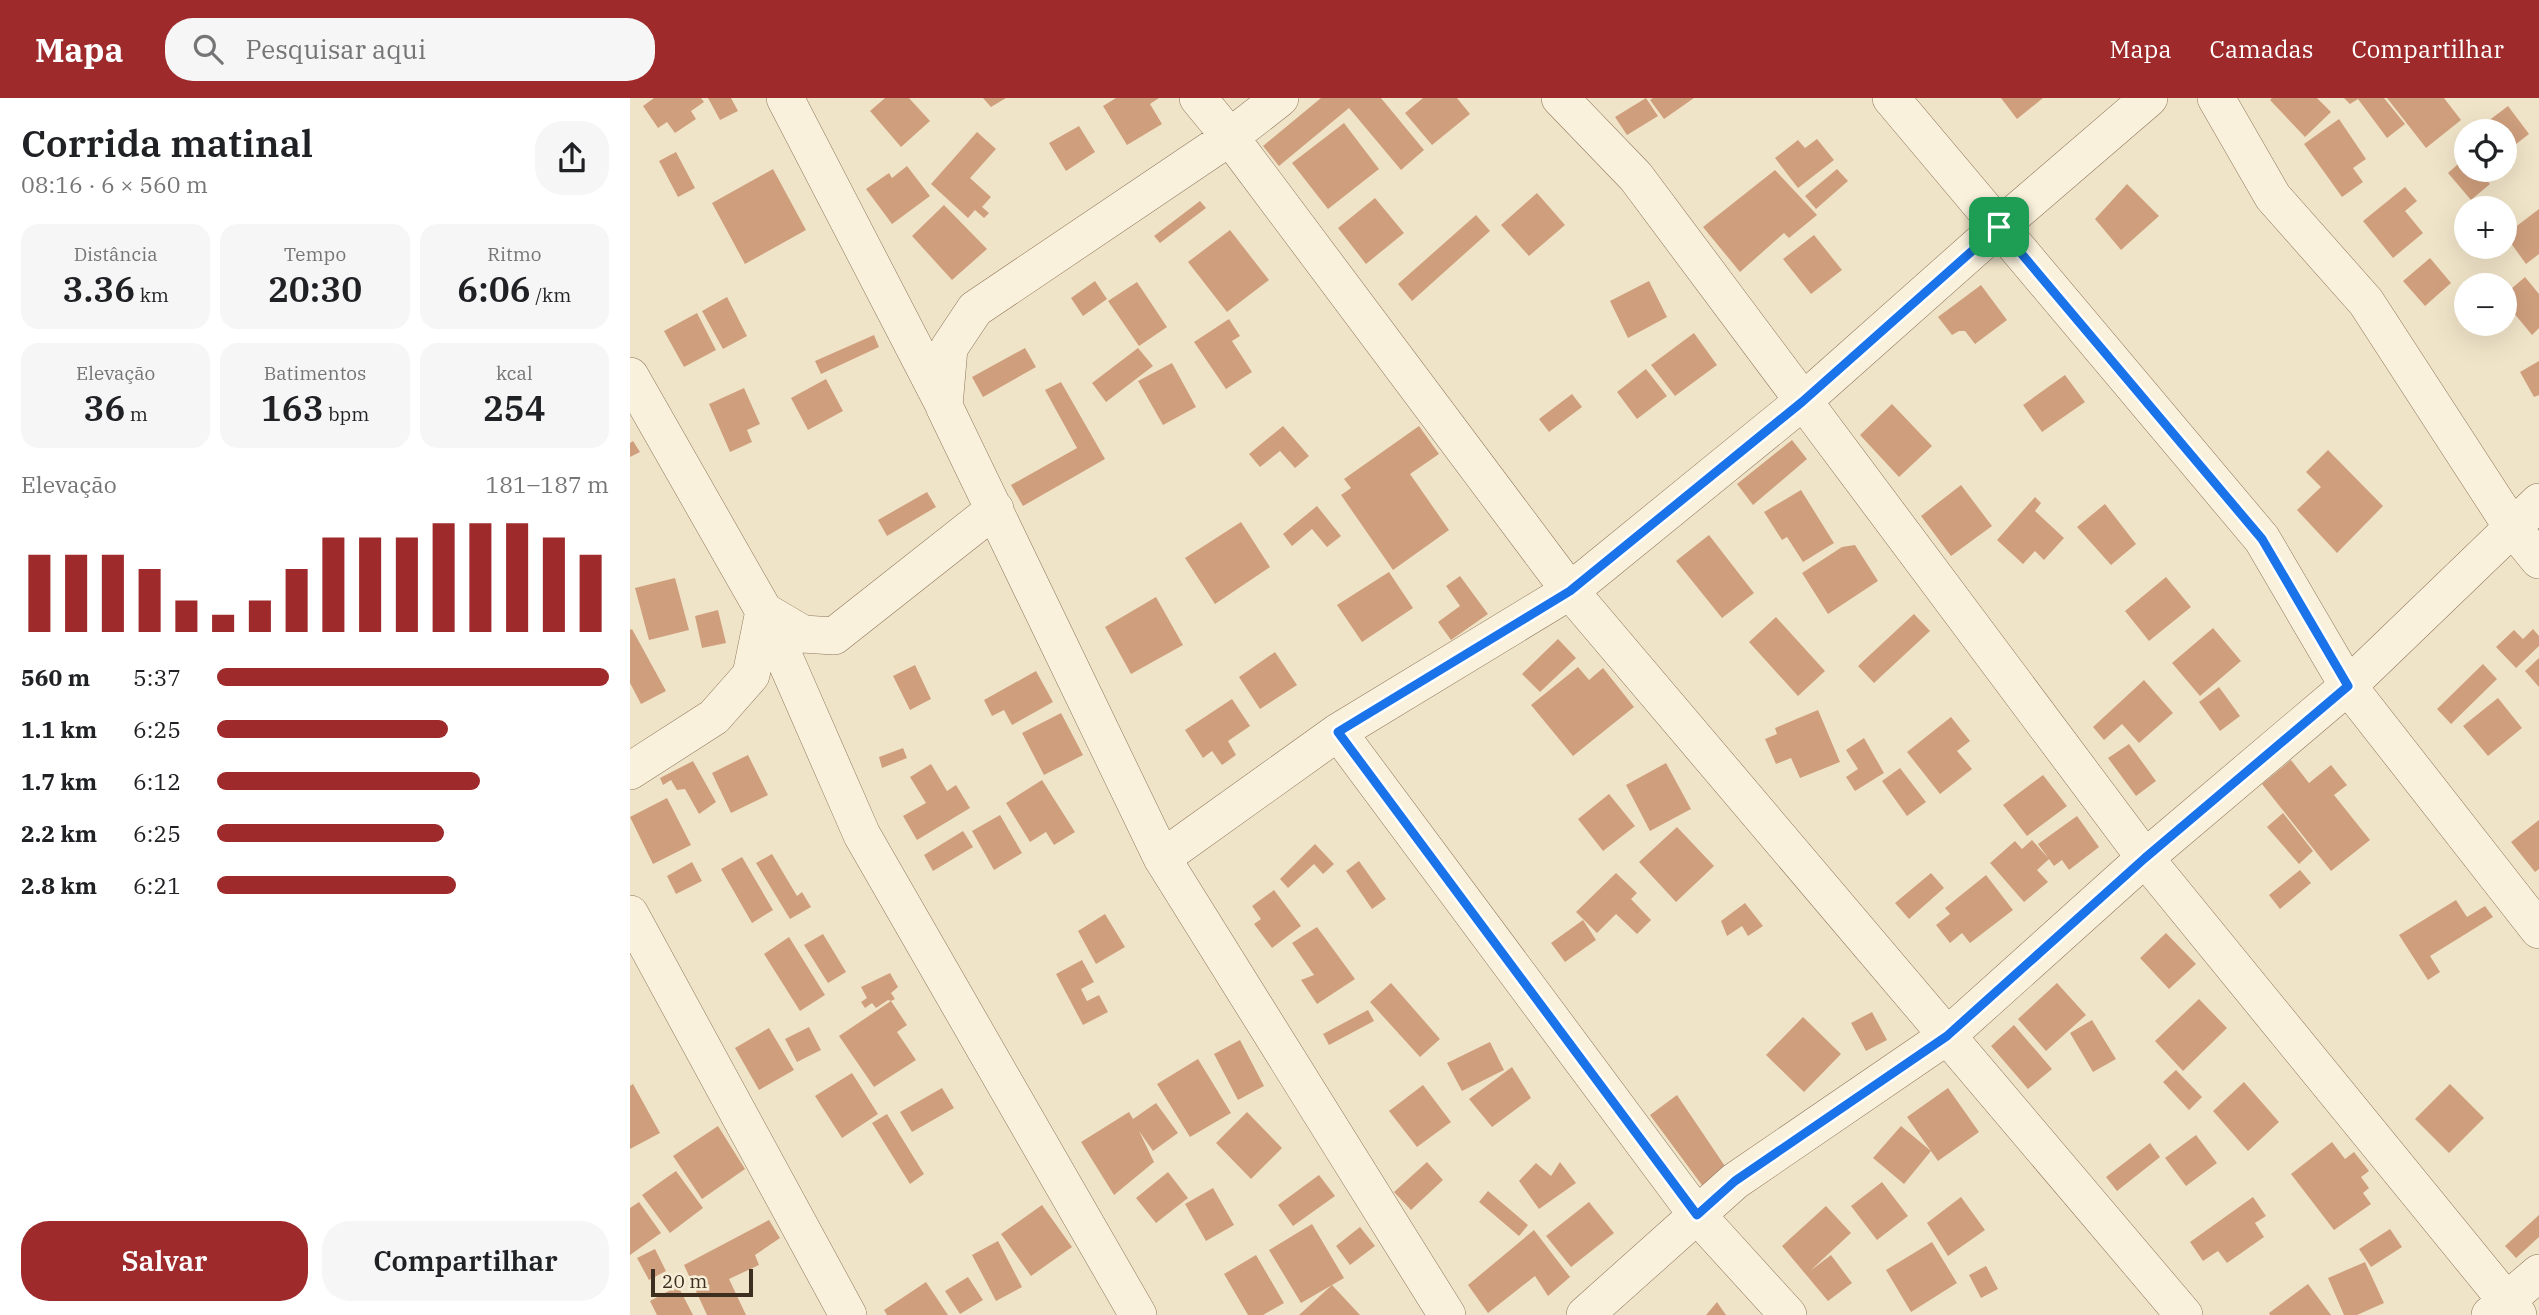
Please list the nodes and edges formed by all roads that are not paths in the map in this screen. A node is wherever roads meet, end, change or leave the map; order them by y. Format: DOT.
graph roads {
  1 [pos="785,98"];
  2 [pos="1198,98"];
  3 [pos="1280,98"];
  4 [pos="1560,98"];
  5 [pos="1891,98"];
  6 [pos="2150,98"];
  7 [pos="2216,98"];
  8 [pos="1230,137"];
  9 [pos="1999,227"];
  10 [pos="630,376"];
  11 [pos="1802,402"];
  12 [pos="944,406"];
  13 [pos="2539,502"];
  14 [pos="995,509"];
  15 [pos="2512,527"];
  16 [pos="2539,560"];
  17 [pos="1570,591"];
  18 [pos="764,611"];
  19 [pos="2348,686"];
  20 [pos="1338,732"];
  21 [pos="630,771"];
  22 [pos="2145,858"];
  23 [pos="1162,859"];
  24 [pos="630,914"];
  25 [pos="2539,930"];
  26 [pos="1947,1036"];
  27 [pos="1697,1215"];
  28 [pos="2539,1273"];
  29 [pos="2505,1310"];
  30 [pos="848,1315"];
  31 [pos="1138,1315"];
  32 [pos="1447,1315"];
  33 [pos="1585,1315"];
  34 [pos="1788,1315"];
  35 [pos="2184,1315"];
  1 -- 12 [label="street"];
  2 -- 8 [label="street"];
  3 -- 8 [label="street"];
  4 -- 11 [label="street"];
  5 -- 9 [label="street"];
  6 -- 9 [label="street"];
  7 -- 15 [label="street"];
  8 -- 12 [label="street"];
  8 -- 17 [label="street"];
  9 -- 11 [label="street"];
  9 -- 19 [label="street"];
  10 -- 18 [label="street"];
  11 -- 17 [label="street"];
  11 -- 22 [label="street"];
  12 -- 14 [label="street"];
  13 -- 15 [label="street"];
  14 -- 18 [label="street"];
  14 -- 23 [label="street"];
  15 -- 16 [label="street"];
  15 -- 19 [label="street"];
  17 -- 20 [label="street"];
  17 -- 26 [label="street"];
  18 -- 21 [label="street"];
  18 -- 31 [label="street"];
  19 -- 22 [label="street"];
  19 -- 25 [label="street"];
  20 -- 23 [label="street"];
  20 -- 27 [label="street"];
  22 -- 26 [label="street"];
  22 -- 29 [label="street"];
  23 -- 32 [label="street"];
  24 -- 30 [label="street"];
  26 -- 27 [label="street"];
  26 -- 35 [label="street"];
  27 -- 33 [label="street"];
  27 -- 34 [label="street"];
  28 -- 29 [label="street"];
}
